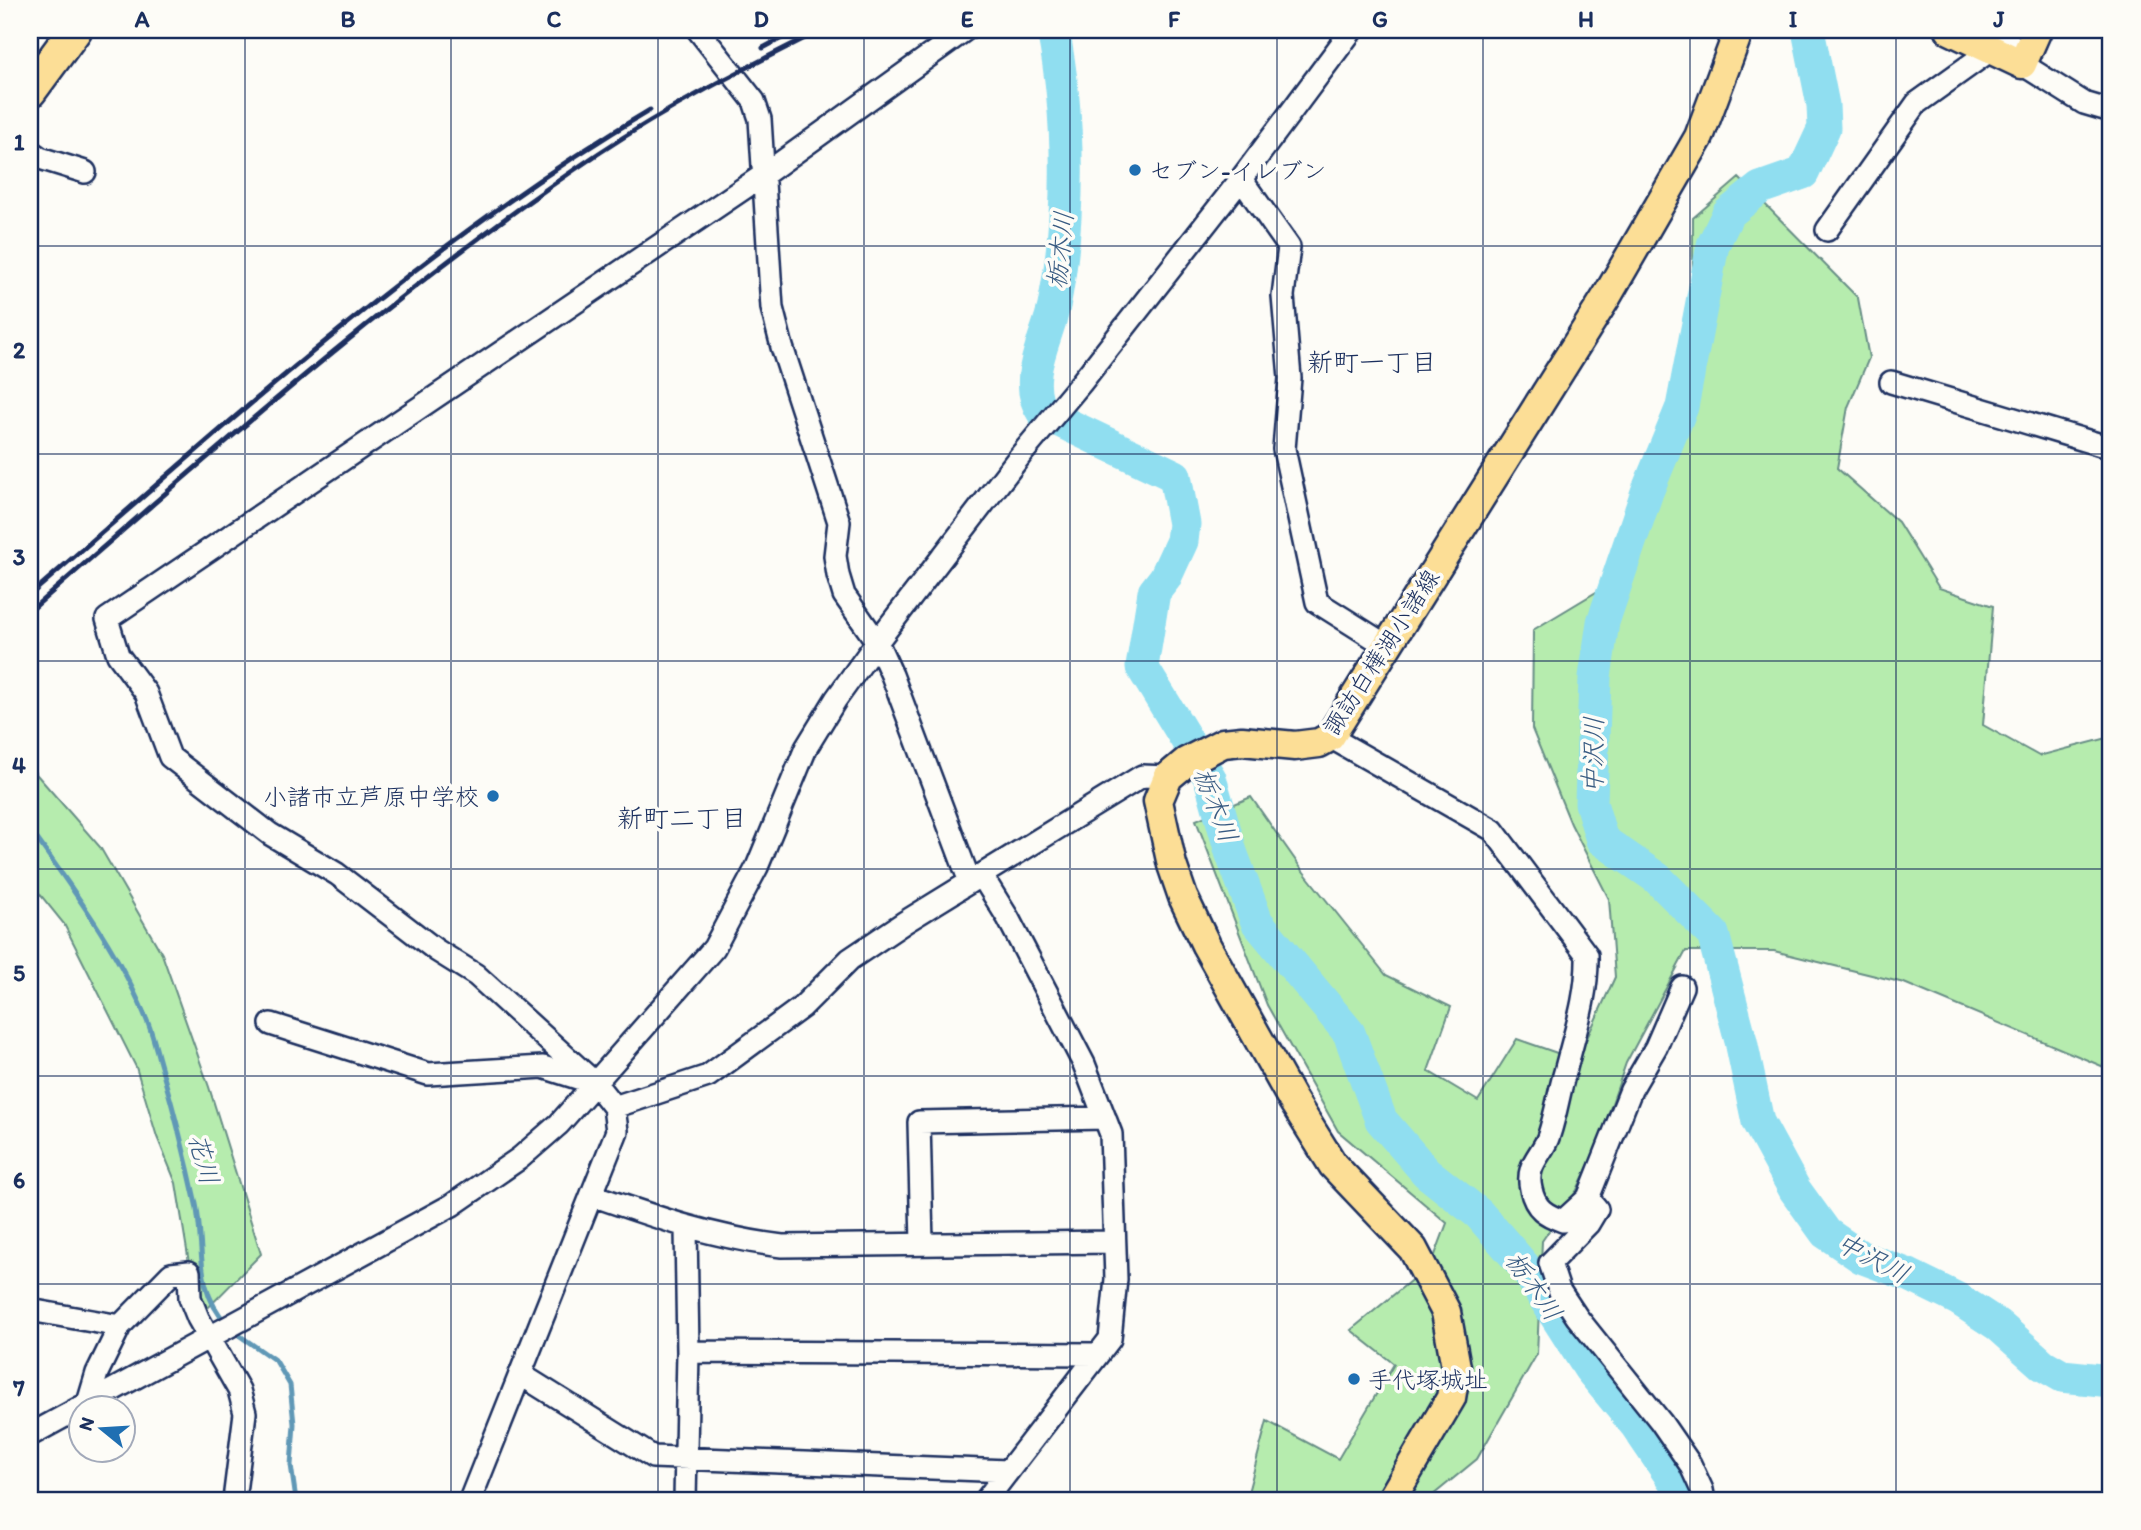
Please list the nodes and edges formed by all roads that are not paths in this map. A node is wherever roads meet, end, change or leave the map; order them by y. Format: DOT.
graph roads {
  1 [pos="75,30"];
  2 [pos="965,30"];
  3 [pos="1352,30"];
  4 [pos="1739,30"];
  5 [pos="1950,30"];
  6 [pos="2037,30"];
  7 [pos="707,32"];
  8 [pos="1993,40"];
  9 [pos="2024,60"];
  10 [pos="30,91"];
  11 [pos="2111,111"];
  12 [pos="30,151"];
  13 [pos="85,172"];
  14 [pos="765,174"];
  15 [pos="1241,179"];
  16 [pos="1827,230"];
  17 [pos="1891,382"];
  18 [pos="2111,448"];
  19 [pos="877,642"];
  20 [pos="1387,646"];
  21 [pos="1330,737"];
  22 [pos="1168,777"];
  23 [pos="976,879"];
  24 [pos="1682,986"];
  25 [pos="271,1024"];
  26 [pos="596,1084"];
  27 [pos="614,1107"];
  28 [pos="1105,1118"];
  29 [pos="592,1195"];
  30 [pos="1588,1199"];
  31 [pos="687,1228"];
  32 [pos="1114,1242"];
  33 [pos="922,1244"];
  34 [pos="30,1310"];
  35 [pos="120,1326"];
  36 [pos="216,1334"];
  37 [pos="688,1352"];
  38 [pos="1096,1354"];
  39 [pos="520,1374"];
  40 [pos="91,1394"];
  41 [pos="105,1394"];
  42 [pos="66,1415"];
  43 [pos="30,1435"];
  44 [pos="686,1460"];
  45 [pos="1008,1471"];
  46 [pos="234,1500"];
  47 [pos="470,1500"];
  48 [pos="685,1500"];
  49 [pos="986,1500"];
  50 [pos="1391,1500"];
  51 [pos="1704,1500"];
  1 -- 10 [label="highway"];
  2 -- 14 [label="street"];
  3 -- 15 [label="street"];
  4 -- 20 [label="main road, 諏訪白樺湖小諸線"];
  5 -- 8 [label="main road"];
  6 -- 9 [label="main road"];
  7 -- 14 [label="street"];
  8 -- 9 [label="main road"];
  8 -- 16 [label="street"];
  9 -- 11 [label="street"];
  12 -- 13 [label="street"];
  14 -- 19 [label="street"];
  14 -- 26 [label="street"];
  15 -- 19 [label="street"];
  15 -- 20 [label="street"];
  17 -- 18 [label="street"];
  19 -- 23 [label="street"];
  19 -- 26 [label="street"];
  20 -- 21 [label="main road, 諏訪白樺湖小諸線"];
  21 -- 22 [label="main road, 諏訪白樺湖小諸線"];
  21 -- 30 [label="street"];
  22 -- 23 [label="street"];
  22 -- 50 [label="main road"];
  23 -- 27 [label="street"];
  23 -- 28 [label="street"];
  24 -- 30 [label="street"];
  25 -- 26 [label="street"];
  26 -- 27 [label="street"];
  26 -- 36 [label="street"];
  27 -- 29 [label="street"];
  28 -- 32 [label="street"];
  28 -- 33 [label="street"];
  29 -- 31 [label="street"];
  29 -- 39 [label="street"];
  30 -- 51 [label="street"];
  31 -- 33 [label="street"];
  31 -- 37 [label="street"];
  32 -- 33 [label="street"];
  32 -- 38 [label="street"];
  34 -- 35 [label="street"];
  35 -- 36 [label="street"];
  35 -- 40 [label="street"];
  36 -- 41 [label="street"];
  36 -- 46 [label="street"];
  37 -- 38 [label="street"];
  37 -- 44 [label="street"];
  38 -- 45 [label="street"];
  39 -- 44 [label="street"];
  39 -- 47 [label="street"];
  42 -- 43 [label="street"];
  44 -- 45 [label="street"];
  44 -- 48 [label="street"];
  45 -- 49 [label="street"];
}
